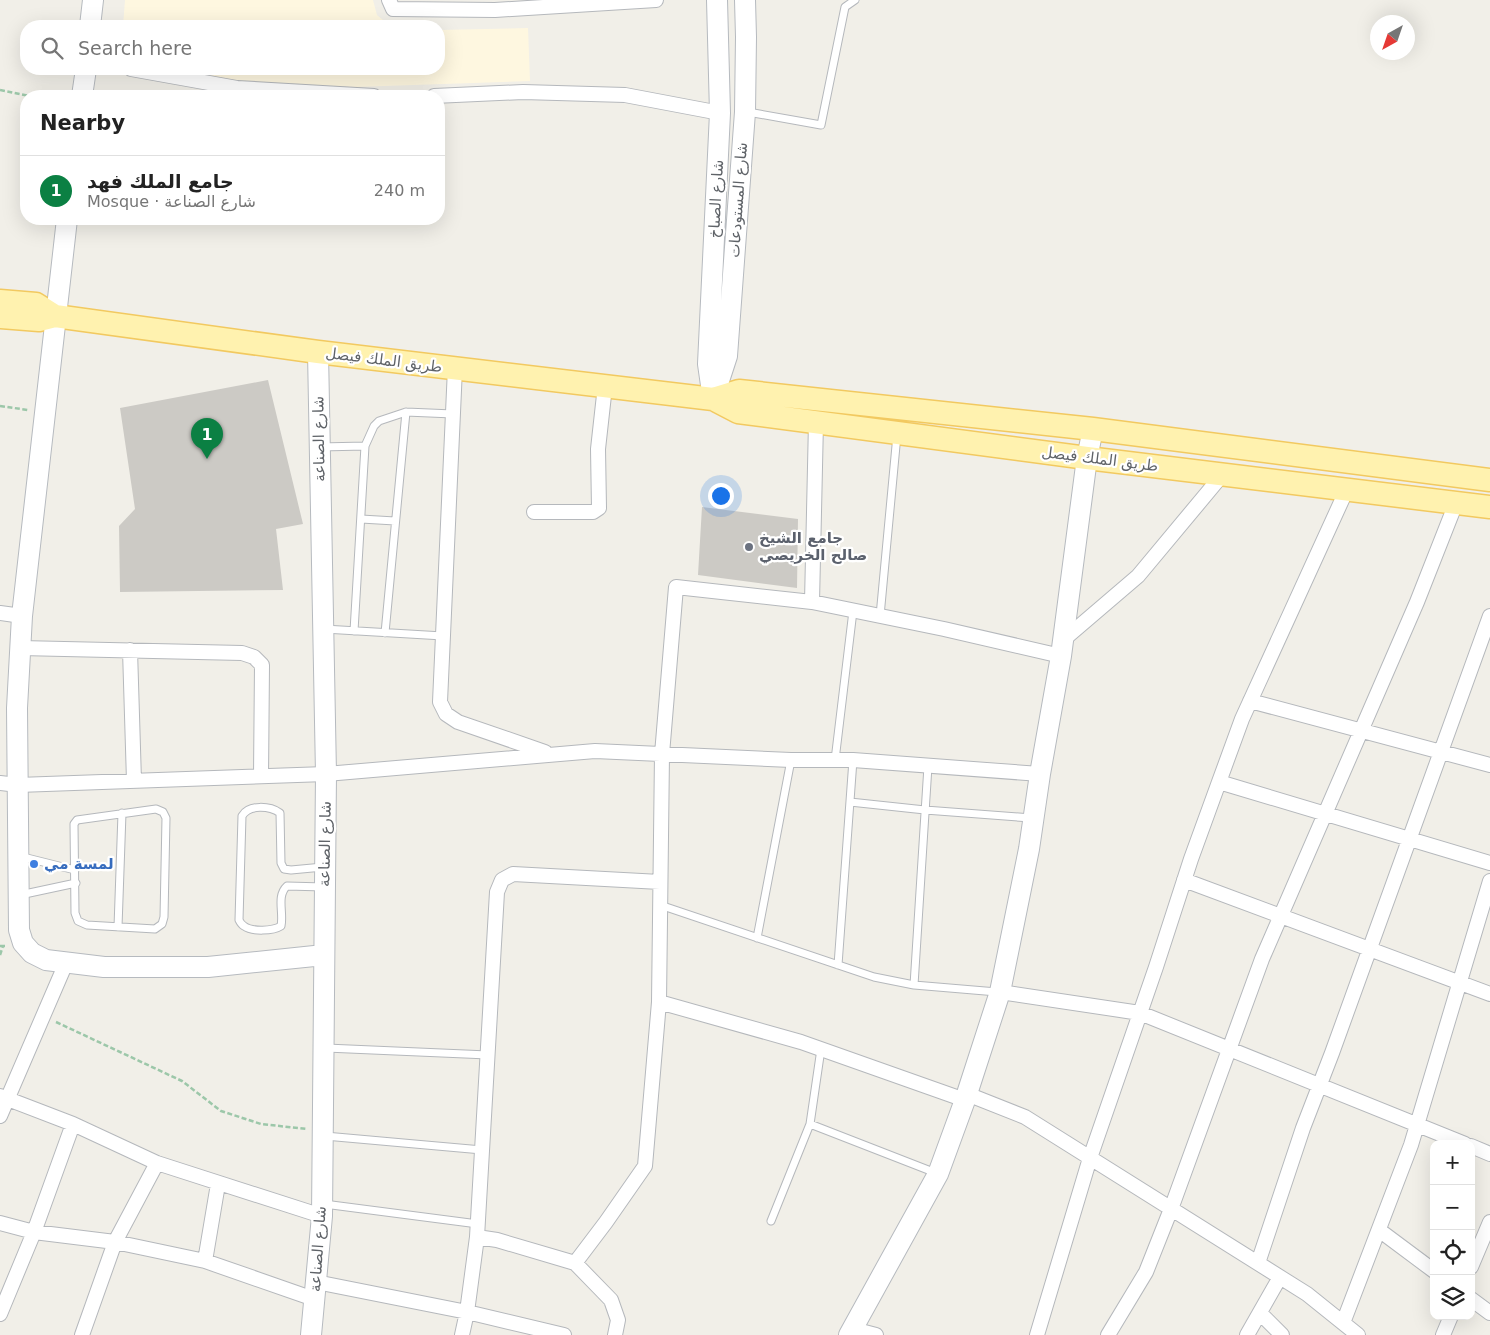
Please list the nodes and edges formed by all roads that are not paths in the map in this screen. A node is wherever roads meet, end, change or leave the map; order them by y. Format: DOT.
graph roads {
  1 [pos="93,0"];
  2 [pos="389,0"];
  3 [pos="656,0"];
  4 [pos="717,0"];
  5 [pos="744,0"];
  6 [pos="855,0"];
  7 [pos="587,2"];
  8 [pos="517,4"];
  9 [pos="455,5"];
  10 [pos="91,20"];
  11 [pos="85,75"];
  12 [pos="164,75"];
  13 [pos="83,90"];
  14 [pos="271,90"];
  15 [pos="445,96"];
  16 [pos="745,112"];
  17 [pos="720,113"];
  18 [pos="66,225"];
  19 [pos="0,301"];
  20 [pos="55,316"];
  21 [pos="0,317"];
  22 [pos="318,352"];
  23 [pos="455,368"];
  24 [pos="605,386"];
  25 [pos="713,399"];
  26 [pos="406,412"];
  27 [pos="453,414"];
  28 [pos="816,422"];
  29 [pos="1093,429"];
  30 [pos="897,433"];
  31 [pos="365,446"];
  32 [pos="320,447"];
  33 [pos="1087,458"];
  34 [pos="1223,474"];
  35 [pos="1490,480"];
  36 [pos="1347,489"];
  37 [pos="1456,503"];
  38 [pos="1490,508"];
  39 [pos="534,512"];
  40 [pos="361,519"];
  41 [pos="395,521"];
  42 [pos="812,602"];
  43 [pos="853,610"];
  44 [pos="0,613"];
  45 [pos="22,616"];
  46 [pos="880,616"];
  47 [pos="1490,616"];
  48 [pos="323,629"];
  49 [pos="354,631"];
  50 [pos="385,633"];
  51 [pos="443,636"];
  52 [pos="20,648"];
  53 [pos="1062,648"];
  54 [pos="130,650"];
  55 [pos="1250,701"];
  56 [pos="1361,730"];
  57 [pos="1440,752"];
  58 [pos="550,754"];
  59 [pos="662,754"];
  60 [pos="791,760"];
  61 [pos="836,760"];
  62 [pos="853,760"];
  63 [pos="1490,765"];
  64 [pos="928,766"];
  65 [pos="326,774"];
  66 [pos="1040,774"];
  67 [pos="261,776"];
  68 [pos="134,781"];
  69 [pos="1219,782"];
  70 [pos="9,784"];
  71 [pos="850,802"];
  72 [pos="925,810"];
  73 [pos="122,813"];
  74 [pos="1325,814"];
  75 [pos="1034,818"];
  76 [pos="1410,839"];
  77 [pos="18,855"];
  78 [pos="1490,863"];
  79 [pos="325,867"];
  80 [pos="75,870"];
  81 [pos="1184,880"];
  82 [pos="1490,881"];
  83 [pos="660,882"];
  84 [pos="76,883"];
  85 [pos="324,887"];
  86 [pos="18,895"];
  87 [pos="660,905"];
  88 [pos="1281,916"];
  89 [pos="118,927"];
  90 [pos="757,938"];
  91 [pos="1370,949"];
  92 [pos="324,955"];
  93 [pos="66,962"];
  94 [pos="838,965"];
  95 [pos="1460,982"];
  96 [pos="914,985"];
  97 [pos="1000,992"];
  98 [pos="1490,994"];
  99 [pos="659,1002"];
  100 [pos="1140,1013"];
  101 [pos="323,1048"];
  102 [pos="821,1049"];
  103 [pos="1229,1050"];
  104 [pos="488,1055"];
  105 [pos="1320,1086"];
  106 [pos="966,1097"];
  107 [pos="4,1098"];
  108 [pos="0,1116"];
  109 [pos="73,1124"];
  110 [pos="810,1124"];
  111 [pos="1417,1125"];
  112 [pos="322,1133"];
  113 [pos="1455,1140"];
  114 [pos="1475,1148"];
  115 [pos="482,1150"];
  116 [pos="1490,1154"];
  117 [pos="1090,1158"];
  118 [pos="157,1163"];
  119 [pos="938,1174"];
  120 [pos="218,1184"];
  121 [pos="1172,1209"];
  122 [pos="322,1210"];
  123 [pos="771,1221"];
  124 [pos="1490,1222"];
  125 [pos="0,1223"];
  126 [pos="477,1230"];
  127 [pos="1378,1230"];
  128 [pos="34,1232"];
  129 [pos="115,1242"];
  130 [pos="1475,1258"];
  131 [pos="205,1261"];
  132 [pos="575,1263"];
  133 [pos="1258,1263"];
  134 [pos="1430,1268"];
  135 [pos="1280,1277"];
  136 [pos="315,1291"];
  137 [pos="1475,1302"];
  138 [pos="467,1312"];
  139 [pos="1260,1312"];
  140 [pos="1490,1313"];
  141 [pos="0,1314"];
  142 [pos="1449,1320"];
  143 [pos="1343,1323"];
  144 [pos="851,1332"];
  145 [pos="82,1335"];
  146 [pos="311,1335"];
  147 [pos="462,1335"];
  148 [pos="564,1335"];
  149 [pos="615,1335"];
  150 [pos="876,1335"];
  151 [pos="1037,1335"];
  152 [pos="1108,1335"];
  153 [pos="1247,1335"];
  154 [pos="1282,1335"];
  155 [pos="1358,1335"];
  156 [pos="1443,1335"];
  1 -- 10 [label="street"];
  2 -- 9 [label="street"];
  3 -- 7 [label="street"];
  4 -- 17 [label="street, شارع الصباخ"];
  5 -- 16 [label="street, شارع المستودعات"];
  6 -- 16 [label="lane"];
  7 -- 8 [label="street"];
  8 -- 9 [label="street"];
  11 -- 13 [label="street"];
  12 -- 14 [label="street"];
  15 -- 17 [label="street"];
  16 -- 25 [label="street, شارع المستودعات"];
  17 -- 25 [label="street, شارع الصباخ"];
  18 -- 20 [label="street"];
  19 -- 20 [label="main road, طريق الملك فيصل"];
  20 -- 21 [label="main road, طريق الملك فيصل"];
  20 -- 22 [label="main road, طريق الملك فيصل"];
  20 -- 45 [label="street"];
  22 -- 23 [label="main road, طريق الملك فيصل"];
  22 -- 32 [label="street, شارع الصناعة"];
  23 -- 24 [label="main road, طريق الملك فيصل"];
  23 -- 27 [label="street"];
  24 -- 25 [label="main road, طريق الملك فيصل"];
  24 -- 39 [label="street"];
  25 -- 28 [label="main road, طريق الملك فيصل"];
  25 -- 29 [label="main road, طريق الملك فيصل"];
  26 -- 27 [label="lane"];
  26 -- 31 [label="lane"];
  26 -- 41 [label="lane"];
  27 -- 51 [label="street"];
  28 -- 30 [label="main road, طريق الملك فيصل"];
  28 -- 42 [label="street"];
  29 -- 33 [label="street"];
  29 -- 35 [label="main road, طريق الملك فيصل"];
  30 -- 33 [label="main road, طريق الملك فيصل"];
  30 -- 46 [label="lane"];
  31 -- 32 [label="lane"];
  31 -- 40 [label="lane"];
  32 -- 48 [label="street, شارع الصناعة"];
  33 -- 34 [label="main road, طريق الملك فيصل"];
  33 -- 53 [label="street"];
  34 -- 36 [label="main road, طريق الملك فيصل"];
  34 -- 53 [label="street"];
  36 -- 37 [label="main road, طريق الملك فيصل"];
  36 -- 55 [label="street"];
  37 -- 38 [label="main road, طريق الملك فيصل"];
  37 -- 56 [label="street"];
  40 -- 41 [label="lane"];
  40 -- 49 [label="lane"];
  41 -- 50 [label="lane"];
  42 -- 43 [label="street"];
  42 -- 59 [label="street"];
  43 -- 46 [label="street"];
  43 -- 61 [label="lane"];
  44 -- 45 [label="street"];
  45 -- 52 [label="street"];
  46 -- 53 [label="street"];
  47 -- 57 [label="street"];
  48 -- 49 [label="lane"];
  48 -- 65 [label="street, شارع الصناعة"];
  49 -- 50 [label="lane"];
  50 -- 51 [label="lane"];
  51 -- 58 [label="street"];
  52 -- 54 [label="street"];
  52 -- 70 [label="street"];
  53 -- 66 [label="street"];
  54 -- 67 [label="street"];
  54 -- 68 [label="street"];
  55 -- 56 [label="street"];
  55 -- 69 [label="street"];
  56 -- 57 [label="street"];
  56 -- 74 [label="street"];
  57 -- 63 [label="street"];
  57 -- 76 [label="street"];
  58 -- 59 [label="street"];
  58 -- 65 [label="street"];
  59 -- 60 [label="street"];
  59 -- 83 [label="street"];
  60 -- 61 [label="street"];
  60 -- 90 [label="lane"];
  61 -- 62 [label="street"];
  62 -- 64 [label="street"];
  62 -- 71 [label="lane"];
  64 -- 66 [label="street"];
  64 -- 72 [label="lane"];
  65 -- 67 [label="street"];
  65 -- 79 [label="street, شارع الصناعة"];
  66 -- 75 [label="street"];
  67 -- 68 [label="street"];
  68 -- 70 [label="street"];
  69 -- 74 [label="street"];
  69 -- 81 [label="street"];
  70 -- 77 [label="street"];
  71 -- 72 [label="lane"];
  71 -- 94 [label="lane"];
  72 -- 75 [label="lane"];
  72 -- 96 [label="lane"];
  73 -- 80 [label="lane"];
  73 -- 89 [label="lane"];
  73 -- 89 [label="lane"];
  74 -- 76 [label="street"];
  74 -- 88 [label="street"];
  75 -- 97 [label="street"];
  76 -- 78 [label="street"];
  76 -- 91 [label="street"];
  77 -- 80 [label="lane"];
  77 -- 86 [label="street"];
  79 -- 85 [label="street, شارع الصناعة"];
  79 -- 85 [label="lane"];
  80 -- 84 [label="lane"];
  81 -- 88 [label="street"];
  81 -- 100 [label="street"];
  82 -- 95 [label="street"];
  83 -- 87 [label="street"];
  83 -- 104 [label="street"];
  84 -- 86 [label="lane"];
  84 -- 89 [label="lane"];
  85 -- 92 [label="street, شارع الصناعة"];
  86 -- 93 [label="street"];
  87 -- 90 [label="lane"];
  87 -- 99 [label="street"];
  88 -- 91 [label="street"];
  88 -- 103 [label="street"];
  90 -- 94 [label="lane"];
  91 -- 95 [label="street"];
  91 -- 105 [label="street"];
  92 -- 93 [label="street"];
  92 -- 101 [label="street, شارع الصناعة"];
  93 -- 107 [label="street"];
  94 -- 96 [label="lane"];
  95 -- 98 [label="street"];
  95 -- 111 [label="street"];
  96 -- 97 [label="lane"];
  97 -- 100 [label="street"];
  97 -- 106 [label="street"];
  99 -- 102 [label="street"];
  99 -- 132 [label="street"];
  100 -- 103 [label="street"];
  100 -- 117 [label="street"];
  101 -- 104 [label="lane"];
  101 -- 112 [label="street, شارع الصناعة"];
  102 -- 106 [label="street"];
  102 -- 110 [label="lane"];
  103 -- 105 [label="street"];
  103 -- 121 [label="street"];
  104 -- 115 [label="street"];
  105 -- 111 [label="street"];
  105 -- 133 [label="street"];
  106 -- 117 [label="street"];
  106 -- 119 [label="street"];
  107 -- 108 [label="street"];
  107 -- 109 [label="street"];
  109 -- 118 [label="street"];
  109 -- 128 [label="street"];
  110 -- 119 [label="lane"];
  110 -- 123 [label="lane"];
  111 -- 113 [label="street"];
  111 -- 127 [label="street"];
  112 -- 115 [label="lane"];
  112 -- 122 [label="street, شارع الصناعة"];
  114 -- 116 [label="street"];
  115 -- 126 [label="street"];
  117 -- 121 [label="street"];
  117 -- 151 [label="street"];
  118 -- 120 [label="street"];
  118 -- 129 [label="street"];
  119 -- 144 [label="street"];
  120 -- 122 [label="street"];
  120 -- 131 [label="street"];
  121 -- 133 [label="street"];
  121 -- 152 [label="street"];
  122 -- 126 [label="lane"];
  122 -- 136 [label="street, شارع الصناعة"];
  124 -- 130 [label="street"];
  125 -- 128 [label="street"];
  126 -- 132 [label="street"];
  126 -- 138 [label="street"];
  127 -- 134 [label="street"];
  127 -- 143 [label="street"];
  128 -- 129 [label="street"];
  128 -- 141 [label="street"];
  129 -- 131 [label="street"];
  129 -- 145 [label="street"];
  131 -- 136 [label="street"];
  132 -- 149 [label="street"];
  133 -- 135 [label="street"];
  135 -- 139 [label="street"];
  135 -- 143 [label="street"];
  136 -- 138 [label="street"];
  136 -- 146 [label="street, شارع الصناعة"];
  137 -- 140 [label="street"];
  138 -- 147 [label="street"];
  138 -- 148 [label="street"];
  139 -- 153 [label="street"];
  139 -- 154 [label="street"];
  142 -- 156 [label="street"];
  143 -- 155 [label="street"];
  144 -- 150 [label="street"];
}
